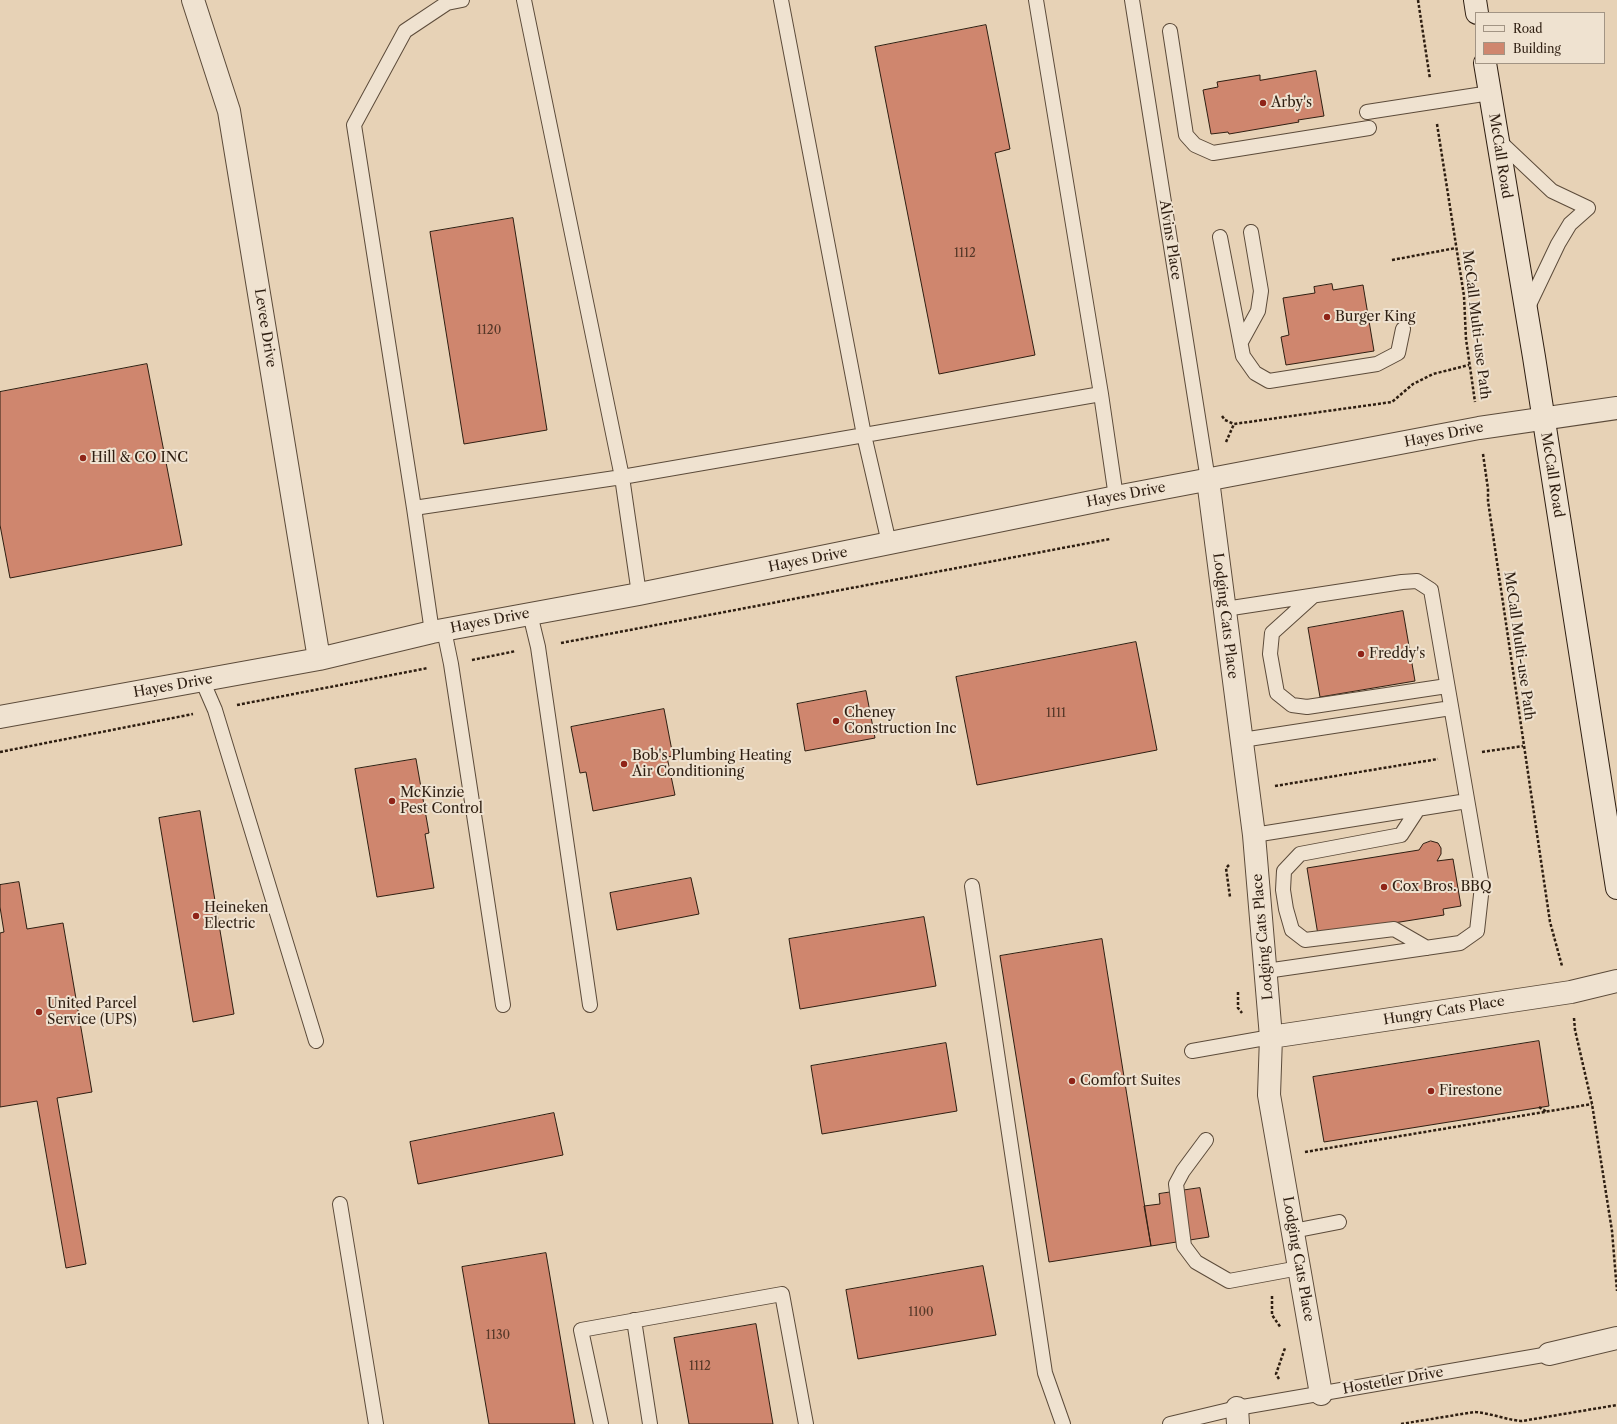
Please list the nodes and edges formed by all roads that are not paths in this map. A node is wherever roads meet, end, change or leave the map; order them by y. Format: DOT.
graph roads {
  1 [pos="194,0"];
  2 [pos="462,0"];
  3 [pos="524,0"];
  4 [pos="781,0"];
  5 [pos="1036,0"];
  6 [pos="1132,0"];
  7 [pos="1475,0"];
  8 [pos="1477,12"];
  9 [pos="1170,31"];
  10 [pos="1485,64"];
  11 [pos="1490,93"];
  12 [pos="1367,112"];
  13 [pos="1369,128"];
  14 [pos="1498,140"];
  15 [pos="1251,232"];
  16 [pos="1220,237"];
  17 [pos="1526,311"];
  18 [pos="1403,329"];
  19 [pos="1241,342"];
  20 [pos="1101,394"];
  21 [pos="1617,408"];
  22 [pos="1543,418"];
  23 [pos="864,435"];
  24 [pos="622,477"];
  25 [pos="1208,480"];
  26 [pos="1116,497"];
  27 [pos="414,508"];
  28 [pos="889,544"];
  29 [pos="639,594"];
  30 [pos="1313,596"];
  31 [pos="1224,609"];
  32 [pos="530,614"];
  33 [pos="438,631"];
  34 [pos="319,659"];
  35 [pos="202,680"];
  36 [pos="1447,686"];
  37 [pos="1451,708"];
  38 [pos="0,717"];
  39 [pos="1242,740"];
  40 [pos="1467,801"];
  41 [pos="1418,809"];
  42 [pos="1254,835"];
  43 [pos="972,886"];
  44 [pos="1617,888"];
  45 [pos="1427,948"];
  46 [pos="1266,971"];
  47 [pos="1617,981"];
  48 [pos="502,1004"];
  49 [pos="590,1005"];
  50 [pos="1271,1037"];
  51 [pos="316,1041"];
  52 [pos="1192,1050"];
  53 [pos="1206,1140"];
  54 [pos="340,1204"];
  55 [pos="1339,1222"];
  56 [pos="1293,1231"];
  57 [pos="1299,1268"];
  58 [pos="634,1320"];
  59 [pos="1617,1338"];
  60 [pos="1548,1354"];
  61 [pos="1321,1394"];
  62 [pos="1237,1416"];
  63 [pos="1175,1423"];
  64 [pos="376,1424"];
  65 [pos="601,1424"];
  66 [pos="650,1424"];
  67 [pos="806,1424"];
  68 [pos="1063,1424"];
  1 -- 34 [label="street, Levee Drive"];
  2 -- 27 [label="lane"];
  3 -- 24 [label="lane"];
  4 -- 23 [label="lane"];
  5 -- 20 [label="lane"];
  6 -- 25 [label="lane, Alvins Place"];
  7 -- 8 [label="street"];
  9 -- 13 [label="lane"];
  10 -- 11 [label="street, McCall Road"];
  11 -- 12 [label="lane"];
  11 -- 14 [label="street, McCall Road"];
  14 -- 17 [label="street, McCall Road"];
  14 -- 17 [label="lane"];
  15 -- 19 [label="lane"];
  16 -- 19 [label="lane"];
  17 -- 22 [label="street, McCall Road"];
  18 -- 19 [label="lane"];
  20 -- 23 [label="lane"];
  20 -- 26 [label="lane"];
  21 -- 22 [label="street, Hayes Drive"];
  22 -- 25 [label="street, Hayes Drive"];
  22 -- 44 [label="street, McCall Road"];
  23 -- 24 [label="lane"];
  23 -- 28 [label="lane"];
  24 -- 27 [label="lane"];
  24 -- 29 [label="lane"];
  25 -- 26 [label="street, Hayes Drive"];
  25 -- 31 [label="street, Lodging Cats Place"];
  26 -- 28 [label="street, Hayes Drive"];
  27 -- 33 [label="lane"];
  28 -- 29 [label="street, Hayes Drive"];
  29 -- 32 [label="street, Hayes Drive"];
  30 -- 31 [label="lane"];
  30 -- 36 [label="lane"];
  30 -- 36 [label="lane"];
  31 -- 39 [label="street, Lodging Cats Place"];
  32 -- 33 [label="street, Hayes Drive"];
  32 -- 49 [label="lane"];
  33 -- 34 [label="street, Hayes Drive"];
  33 -- 48 [label="lane"];
  34 -- 35 [label="street, Hayes Drive"];
  35 -- 38 [label="street, Hayes Drive"];
  35 -- 51 [label="lane"];
  36 -- 37 [label="lane"];
  37 -- 39 [label="lane"];
  37 -- 40 [label="lane"];
  39 -- 42 [label="street, Lodging Cats Place"];
  40 -- 41 [label="lane"];
  40 -- 45 [label="lane"];
  41 -- 42 [label="lane"];
  41 -- 45 [label="lane"];
  42 -- 46 [label="street, Lodging Cats Place"];
  43 -- 68 [label="lane"];
  45 -- 46 [label="lane"];
  46 -- 50 [label="street, Lodging Cats Place"];
  47 -- 50 [label="street, Hungry Cats Place"];
  50 -- 52 [label="lane"];
  50 -- 56 [label="street, Lodging Cats Place"];
  53 -- 57 [label="lane"];
  54 -- 64 [label="lane"];
  55 -- 56 [label="lane"];
  56 -- 57 [label="street, Lodging Cats Place"];
  57 -- 61 [label="street, Lodging Cats Place"];
  58 -- 65 [label="lane"];
  58 -- 66 [label="lane"];
  58 -- 67 [label="lane"];
  59 -- 60 [label="street, Hostetler Drive"];
  60 -- 61 [label="lane, Hostetler Drive"];
  61 -- 62 [label="lane, Hostetler Drive"];
  62 -- 63 [label="lane, Hostetler Drive"];
}
